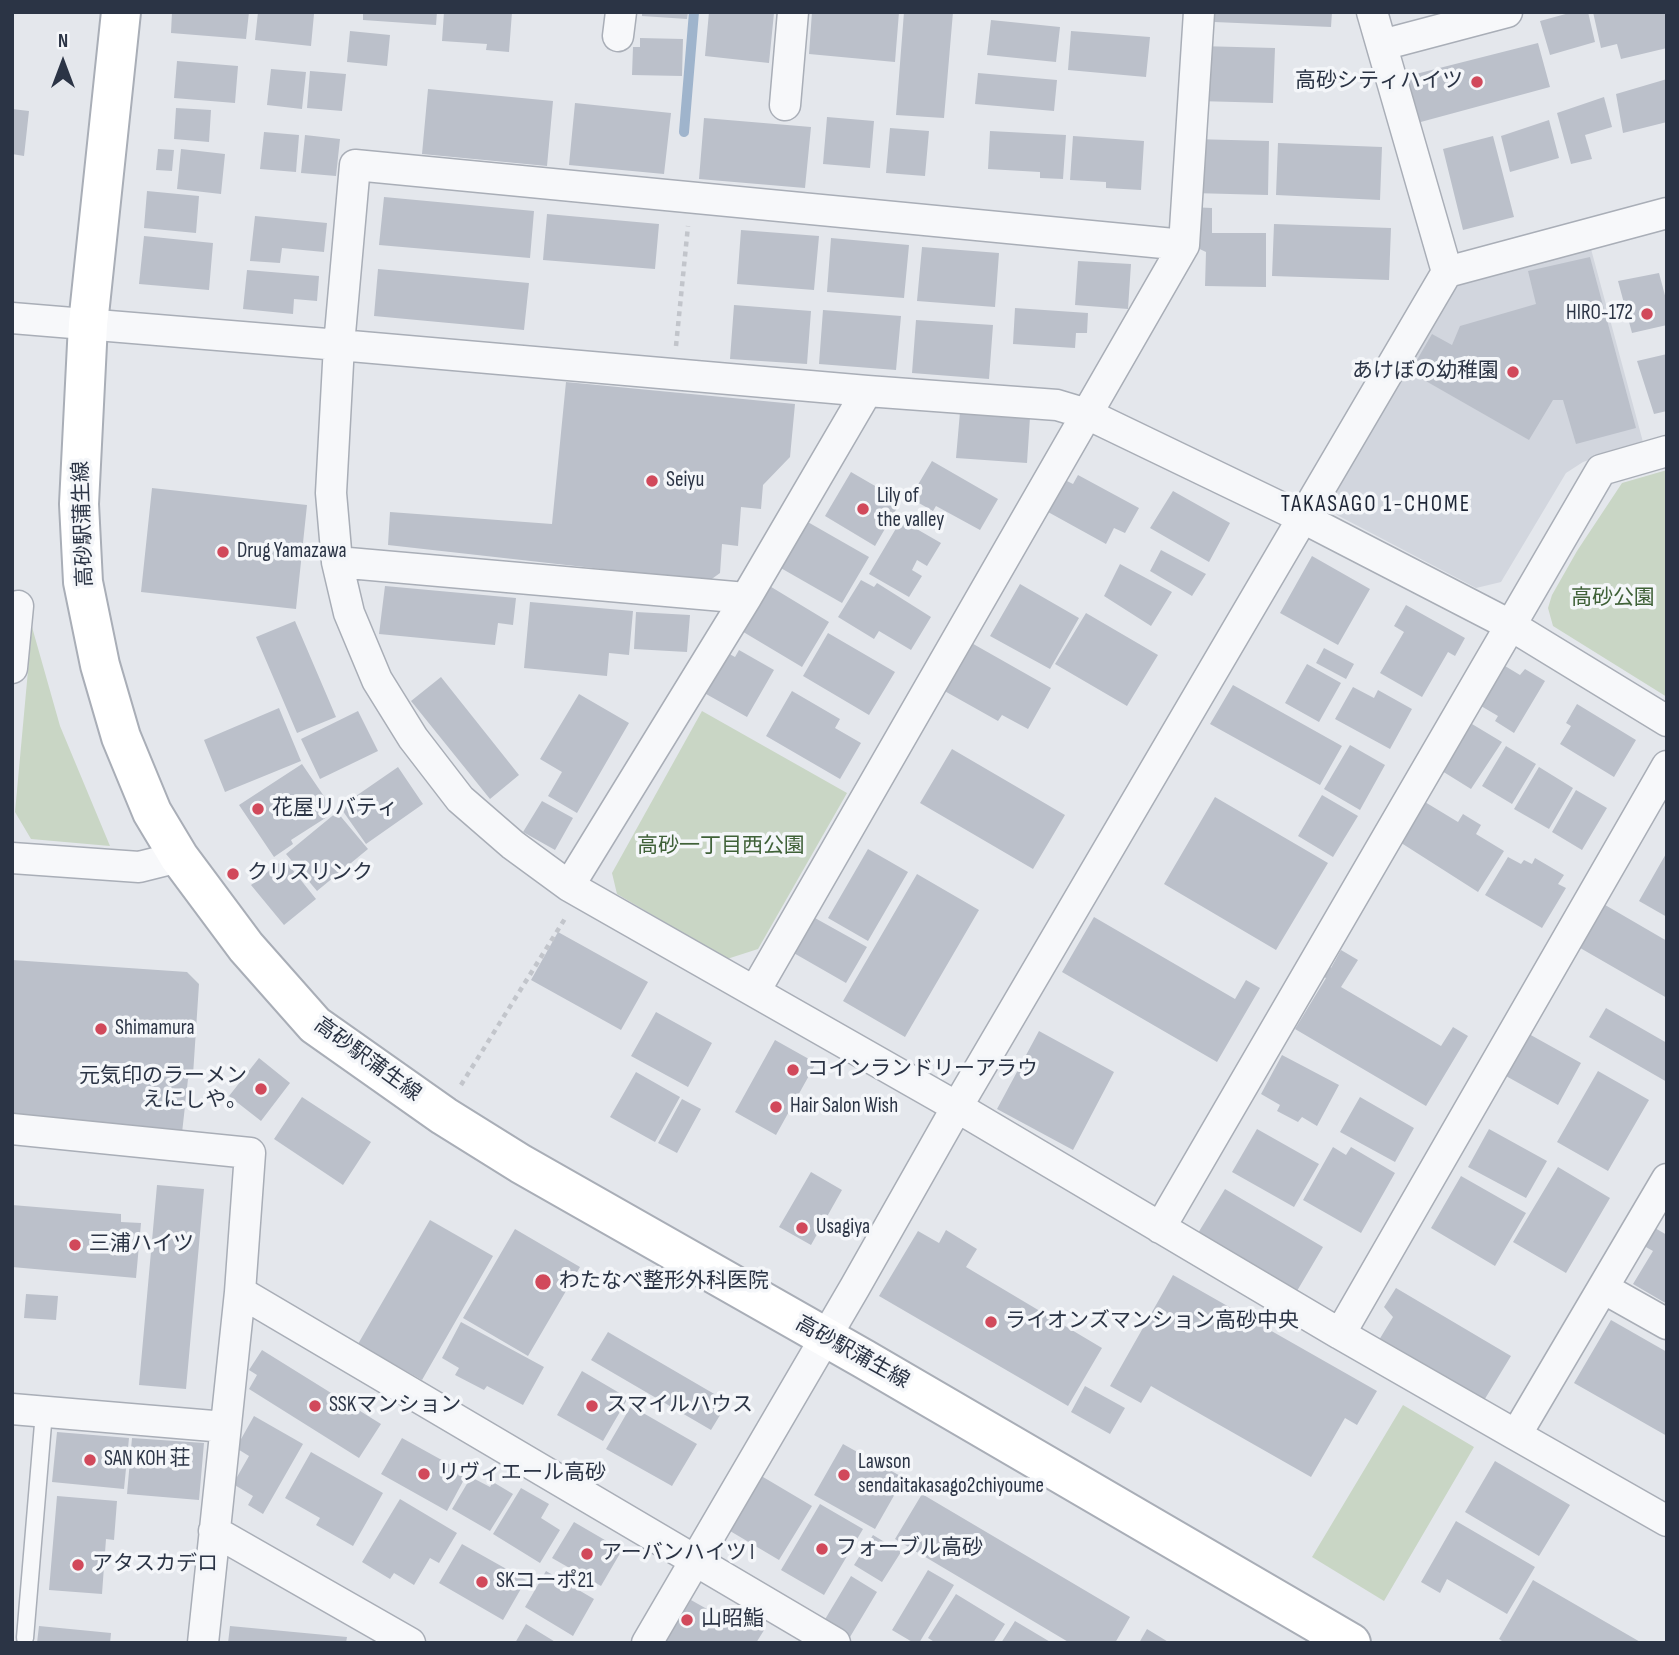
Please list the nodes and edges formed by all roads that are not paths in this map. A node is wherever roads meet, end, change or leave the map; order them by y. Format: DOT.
graph roads {
  1 [pos="121,12"];
  2 [pos="793,12"];
  3 [pos="1199,12"];
  4 [pos="1372,12"];
  5 [pos="1507,12"];
  6 [pos="1382,46"];
  7 [pos="785,105"];
  8 [pos="1667,213"];
  9 [pos="1184,245"];
  10 [pos="1447,272"];
  11 [pos="12,318"];
  12 [pos="88,324"];
  13 [pos="339,345"];
  14 [pos="867,391"];
  15 [pos="1087,414"];
  16 [pos="1667,451"];
  17 [pos="1303,518"];
  18 [pos="337,562"];
  19 [pos="746,598"];
  20 [pos="18,606"];
  21 [pos="1510,625"];
  22 [pos="12,668"];
  23 [pos="1667,721"];
  24 [pos="1667,766"];
  25 [pos="179,857"];
  26 [pos="12,858"];
  27 [pos="575,889"];
  28 [pos="755,991"];
  29 [pos="957,1107"];
  30 [pos="12,1129"];
  31 [pos="1667,1179"];
  32 [pos="1160,1228"];
  33 [pos="1603,1288"];
  34 [pos="240,1292"];
  35 [pos="1667,1324"];
  36 [pos="1340,1334"];
  37 [pos="825,1338"];
  38 [pos="12,1409"];
  39 [pos="44,1412"];
  40 [pos="225,1427"];
  41 [pos="1516,1435"];
  42 [pos="1667,1521"];
  43 [pos="214,1531"];
  44 [pos="695,1561"];
  45 [pos="26,1638"];
  46 [pos="203,1643"];
  47 [pos="410,1643"];
  48 [pos="647,1643"];
  49 [pos="835,1643"];
  50 [pos="1351,1643"];
  1 -- 12 [label="street, 高砂駅蒲生線"];
  2 -- 7 [label="street"];
  3 -- 9 [label="street"];
  4 -- 6 [label="street"];
  5 -- 6 [label="street"];
  6 -- 10 [label="street"];
  8 -- 10 [label="street"];
  9 -- 13 [label="street"];
  9 -- 15 [label="street"];
  10 -- 17 [label="street"];
  11 -- 12 [label="street"];
  12 -- 13 [label="street"];
  12 -- 25 [label="street, 高砂駅蒲生線"];
  13 -- 14 [label="street"];
  13 -- 18 [label="street"];
  14 -- 15 [label="street"];
  14 -- 19 [label="street"];
  15 -- 17 [label="street"];
  15 -- 28 [label="street"];
  16 -- 21 [label="street"];
  17 -- 21 [label="street"];
  17 -- 29 [label="street"];
  18 -- 19 [label="street"];
  18 -- 27 [label="street"];
  19 -- 27 [label="street"];
  20 -- 22 [label="street"];
  21 -- 23 [label="street"];
  21 -- 32 [label="street"];
  24 -- 36 [label="street"];
  25 -- 26 [label="street"];
  25 -- 37 [label="street, 高砂駅蒲生線"];
  27 -- 28 [label="street"];
  28 -- 29 [label="street"];
  29 -- 32 [label="street"];
  29 -- 37 [label="street"];
  30 -- 34 [label="street"];
  31 -- 33 [label="street"];
  32 -- 36 [label="street"];
  33 -- 35 [label="street"];
  33 -- 41 [label="street"];
  34 -- 40 [label="street"];
  34 -- 44 [label="street"];
  36 -- 41 [label="street"];
  37 -- 44 [label="street"];
  37 -- 50 [label="street, 高砂駅蒲生線"];
  38 -- 39 [label="street"];
  39 -- 40 [label="street"];
  39 -- 45 [label="lane"];
  40 -- 43 [label="street"];
  41 -- 42 [label="street"];
  43 -- 46 [label="street"];
  43 -- 47 [label="street"];
  44 -- 48 [label="street"];
  44 -- 49 [label="street"];
}
